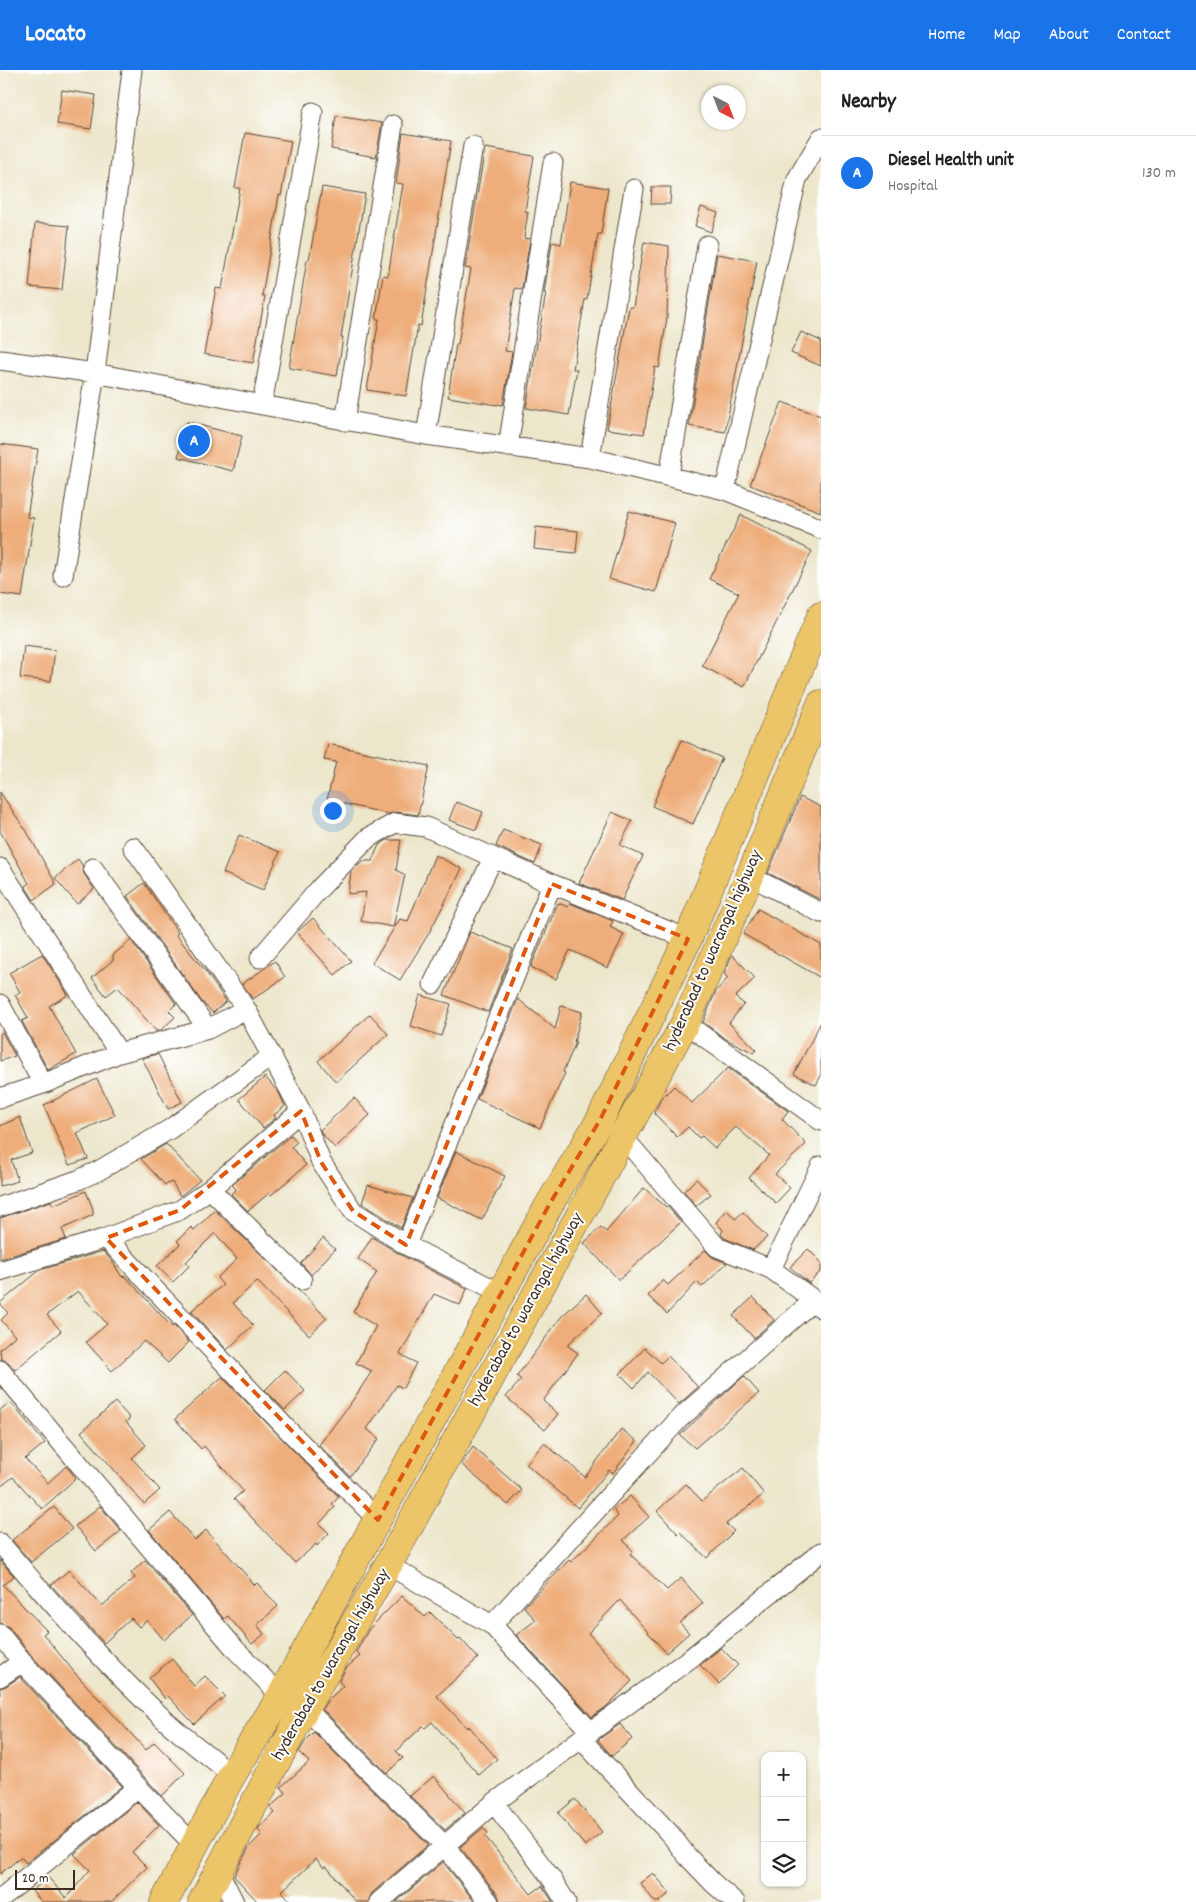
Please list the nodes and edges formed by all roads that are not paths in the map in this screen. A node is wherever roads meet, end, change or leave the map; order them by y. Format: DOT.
graph roads {
  1 [pos="132,70"];
  2 [pos="313,112"];
  3 [pos="393,125"];
  4 [pos="821,138"];
  5 [pos="473,146"];
  6 [pos="553,163"];
  7 [pos="634,189"];
  8 [pos="707,244"];
  9 [pos="0,360"];
  10 [pos="95,373"];
  11 [pos="262,405"];
  12 [pos="345,421"];
  13 [pos="426,435"];
  14 [pos="508,447"];
  15 [pos="590,458"];
  16 [pos="669,476"];
  17 [pos="725,490"];
  18 [pos="821,529"];
  19 [pos="63,576"];
  20 [pos="821,616"];
  21 [pos="821,704"];
  22 [pos="132,847"];
  23 [pos="494,858"];
  24 [pos="0,868"];
  25 [pos="94,868"];
  26 [pos="750,876"];
  27 [pos="552,884"];
  28 [pos="821,913"];
  29 [pos="688,939"];
  30 [pos="260,958"];
  31 [pos="433,984"];
  32 [pos="0,1004"];
  33 [pos="246,1009"];
  34 [pos="685,1023"];
  35 [pos="208,1029"];
  36 [pos="119,1053"];
  37 [pos="272,1056"];
  38 [pos="43,1084"];
  39 [pos="0,1098"];
  40 [pos="301,1111"];
  41 [pos="821,1121"];
  42 [pos="623,1137"];
  43 [pos="821,1166"];
  44 [pos="210,1189"];
  45 [pos="0,1207"];
  46 [pos="106,1238"];
  47 [pos="406,1245"];
  48 [pos="770,1269"];
  49 [pos="0,1271"];
  50 [pos="302,1280"];
  51 [pos="501,1293"];
  52 [pos="817,1304"];
  53 [pos="0,1370"];
  54 [pos="378,1520"];
  55 [pos="0,1543"];
  56 [pos="821,1552"];
  57 [pos="388,1565"];
  58 [pos="492,1624"];
  59 [pos="0,1634"];
  60 [pos="22,1662"];
  61 [pos="0,1677"];
  62 [pos="293,1702"];
  63 [pos="585,1735"];
  64 [pos="232,1775"];
  65 [pos="138,1786"];
  66 [pos="494,1803"];
  67 [pos="444,1845"];
  68 [pos="195,1846"];
  69 [pos="219,1872"];
  70 [pos="0,1899"];
  71 [pos="164,1902"];
  72 [pos="202,1902"];
  73 [pos="234,1902"];
  74 [pos="379,1902"];
  75 [pos="489,1902"];
  76 [pos="566,1902"];
  77 [pos="735,1902"];
  1 -- 10 [label="street"];
  2 -- 11 [label="street"];
  3 -- 12 [label="street"];
  4 -- 17 [label="street"];
  5 -- 13 [label="street"];
  6 -- 14 [label="street"];
  7 -- 15 [label="street"];
  8 -- 16 [label="street"];
  9 -- 10 [label="street"];
  10 -- 11 [label="street"];
  10 -- 19 [label="street"];
  11 -- 12 [label="street"];
  12 -- 13 [label="street"];
  13 -- 14 [label="street"];
  14 -- 15 [label="street"];
  15 -- 16 [label="street"];
  16 -- 17 [label="street"];
  17 -- 18 [label="street"];
  20 -- 29 [label="main road"];
  21 -- 26 [label="main road, hyderabad to warangal highway"];
  22 -- 33 [label="street"];
  23 -- 27 [label="street"];
  23 -- 30 [label="street"];
  23 -- 31 [label="street"];
  24 -- 36 [label="street"];
  25 -- 35 [label="street"];
  26 -- 28 [label="street"];
  26 -- 34 [label="main road, hyderabad to warangal highway"];
  27 -- 29 [label="street"];
  27 -- 47 [label="street"];
  29 -- 51 [label="main road"];
  32 -- 38 [label="street"];
  33 -- 35 [label="street"];
  33 -- 37 [label="street"];
  34 -- 41 [label="street"];
  34 -- 42 [label="main road, hyderabad to warangal highway"];
  35 -- 36 [label="street"];
  36 -- 38 [label="street"];
  37 -- 40 [label="street"];
  37 -- 45 [label="street"];
  38 -- 39 [label="street"];
  40 -- 44 [label="street"];
  40 -- 47 [label="street"];
  42 -- 48 [label="street"];
  42 -- 57 [label="main road, hyderabad to warangal highway"];
  43 -- 48 [label="street"];
  44 -- 46 [label="street"];
  44 -- 50 [label="street"];
  46 -- 49 [label="street"];
  46 -- 54 [label="street"];
  47 -- 51 [label="street"];
  48 -- 52 [label="street"];
  51 -- 54 [label="main road"];
  52 -- 58 [label="street"];
  53 -- 62 [label="street"];
  54 -- 62 [label="main road"];
  55 -- 64 [label="street"];
  56 -- 63 [label="street"];
  57 -- 58 [label="street"];
  57 -- 62 [label="main road, hyderabad to warangal highway"];
  58 -- 63 [label="street"];
  59 -- 60 [label="street"];
  60 -- 61 [label="street"];
  60 -- 65 [label="street"];
  62 -- 64 [label="main road"];
  62 -- 67 [label="street"];
  62 -- 69 [label="main road, hyderabad to warangal highway"];
  63 -- 66 [label="street"];
  63 -- 77 [label="street"];
  64 -- 68 [label="main road"];
  65 -- 68 [label="street"];
  65 -- 70 [label="street"];
  66 -- 67 [label="street"];
  66 -- 76 [label="street"];
  67 -- 74 [label="street"];
  67 -- 75 [label="street"];
  68 -- 71 [label="main road"];
  69 -- 72 [label="main road, hyderabad to warangal highway"];
  69 -- 73 [label="street"];
}
